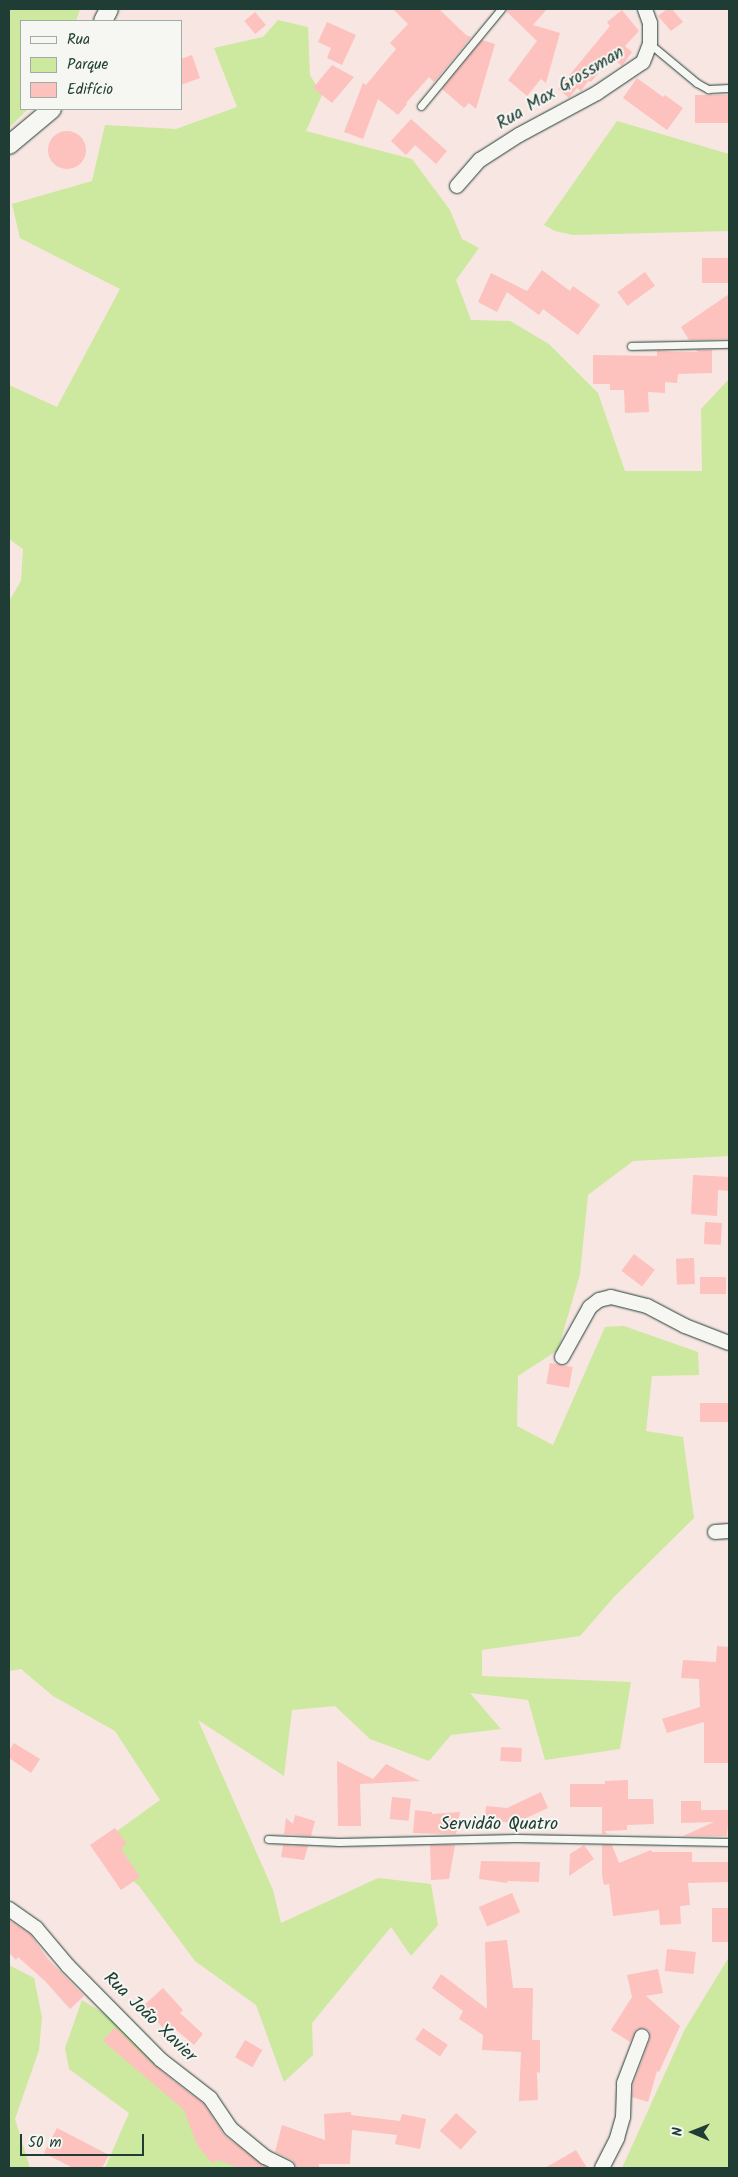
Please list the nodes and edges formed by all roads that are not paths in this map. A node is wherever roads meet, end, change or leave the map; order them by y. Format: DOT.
graph roads {
  1 [pos="501,9"];
  2 [pos="645,9"];
  3 [pos="650,44"];
  4 [pos="729,88"];
  5 [pos="421,106"];
  6 [pos="51,110"];
  7 [pos="9,144"];
  8 [pos="457,186"];
  9 [pos="729,344"];
  10 [pos="631,346"];
  11 [pos="729,1343"];
  12 [pos="562,1357"];
  13 [pos="729,1531"];
  14 [pos="715,1532"];
  15 [pos="268,1839"];
  16 [pos="729,1842"];
  17 [pos="9,1909"];
  18 [pos="642,2036"];
  19 [pos="288,2168"];
  20 [pos="602,2168"];
  1 -- 5 [label="lane"];
  2 -- 3 [label="street"];
  3 -- 4 [label="lane"];
  3 -- 8 [label="street, Rua Max Grossman"];
  6 -- 7 [label="street"];
  9 -- 10 [label="lane"];
  11 -- 12 [label="street"];
  13 -- 14 [label="street"];
  15 -- 16 [label="lane, Servidão Quatro"];
  17 -- 19 [label="street, Rua João Xavier"];
  18 -- 20 [label="street"];
}
